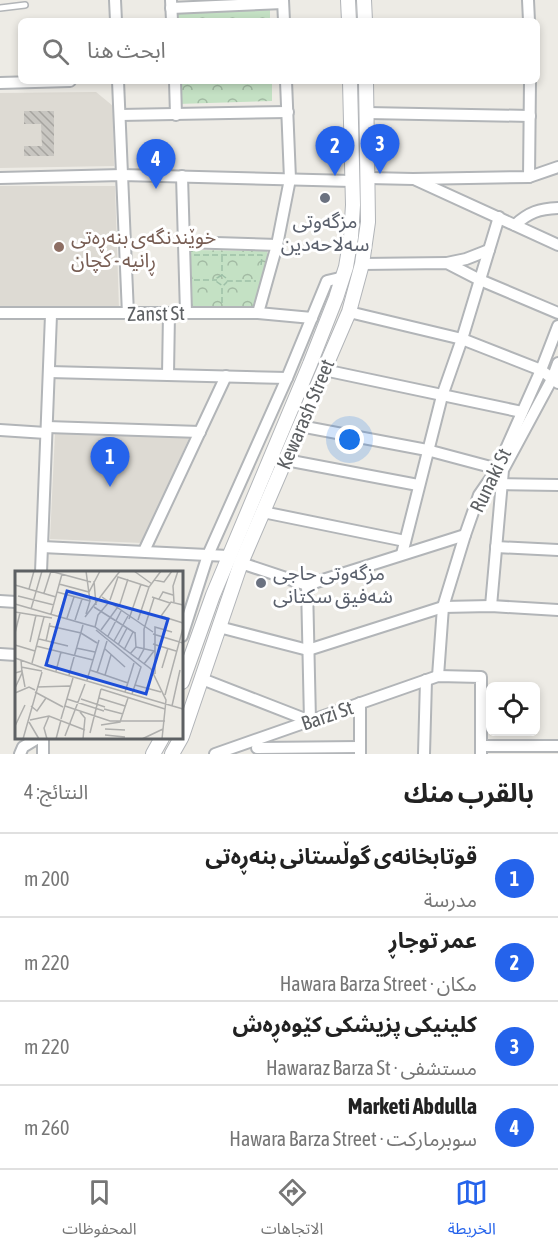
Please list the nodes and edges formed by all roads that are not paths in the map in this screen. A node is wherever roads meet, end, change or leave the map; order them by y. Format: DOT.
graph roads {
  1 [pos="115,0"];
  2 [pos="348,0"];
  3 [pos="364,0"];
  4 [pos="528,0"];
  5 [pos="283,1"];
  6 [pos="171,4"];
  7 [pos="24,5"];
  8 [pos="0,8"];
  9 [pos="116,18"];
  10 [pos="284,18"];
  11 [pos="349,18"];
  12 [pos="365,18"];
  13 [pos="529,18"];
  14 [pos="18,82"];
  15 [pos="0,83"];
  16 [pos="118,84"];
  17 [pos="175,84"];
  18 [pos="286,84"];
  19 [pos="350,84"];
  20 [pos="366,84"];
  21 [pos="530,84"];
  22 [pos="288,112"];
  23 [pos="367,113"];
  24 [pos="120,115"];
  25 [pos="176,115"];
  26 [pos="530,116"];
  27 [pos="558,167"];
  28 [pos="122,175"];
  29 [pos="182,176"];
  30 [pos="529,177"];
  31 [pos="0,178"];
  32 [pos="369,178"];
  33 [pos="290,179"];
  34 [pos="412,179"];
  35 [pos="352,181"];
  36 [pos="558,208"];
  37 [pos="499,217"];
  38 [pos="515,225"];
  39 [pos="183,242"];
  40 [pos="277,244"];
  41 [pos="558,245"];
  42 [pos="489,250"];
  43 [pos="447,263"];
  44 [pos="362,264"];
  45 [pos="344,277"];
  46 [pos="480,280"];
  47 [pos="349,312"];
  48 [pos="0,313"];
  49 [pos="169,313"];
  50 [pos="186,313"];
  51 [pos="258,313"];
  52 [pos="558,313"];
  53 [pos="128,314"];
  54 [pos="51,315"];
  55 [pos="312,318"];
  56 [pos="558,326"];
  57 [pos="462,339"];
  58 [pos="558,363"];
  59 [pos="541,369"];
  60 [pos="324,370"];
  61 [pos="49,372"];
  62 [pos="168,375"];
  63 [pos="226,376"];
  64 [pos="287,378"];
  65 [pos="555,381"];
  66 [pos="442,396"];
  67 [pos="522,412"];
  68 [pos="300,426"];
  69 [pos="0,430"];
  70 [pos="46,430"];
  71 [pos="200,432"];
  72 [pos="428,450"];
  73 [pos="286,460"];
  74 [pos="500,470"];
  75 [pos="487,484"];
  76 [pos="558,484"];
  77 [pos="418,485"];
  78 [pos="501,485"];
  79 [pos="263,512"];
  80 [pos="465,535"];
  81 [pos="405,541"];
  82 [pos="42,547"];
  83 [pos="496,547"];
  84 [pos="558,550"];
  85 [pos="144,551"];
  86 [pos="402,554"];
  87 [pos="208,555"];
  88 [pos="228,556"];
  89 [pos="242,563"];
  90 [pos="41,571"];
  91 [pos="307,585"];
  92 [pos="213,595"];
  93 [pos="0,601"];
  94 [pos="228,601"];
  95 [pos="15,602"];
  96 [pos="186,606"];
  97 [pos="491,606"];
  98 [pos="443,608"];
  99 [pos="558,610"];
  100 [pos="219,627"];
  101 [pos="183,628"];
  102 [pos="308,650"];
  103 [pos="0,654"];
  104 [pos="15,655"];
  105 [pos="438,676"];
  106 [pos="183,679"];
  107 [pos="202,679"];
  108 [pos="426,680"];
  109 [pos="360,703"];
  110 [pos="310,721"];
  111 [pos="183,731"];
  112 [pos="36,739"];
  113 [pos="161,739"];
  114 [pos="180,739"];
  115 [pos="558,746"];
  116 [pos="257,747"];
  117 [pos="360,750"];
  118 [pos="481,750"];
  119 [pos="20,754"];
  120 [pos="153,754"];
  121 [pos="172,754"];
  122 [pos="215,754"];
  123 [pos="424,754"];
  1 -- 9 [label="street"];
  2 -- 11 [label="main road"];
  3 -- 12 [label="main road"];
  4 -- 13 [label="street"];
  5 -- 6 [label="street"];
  5 -- 10 [label="street"];
  7 -- 8 [label="lane"];
  14 -- 15 [label="street"];
  16 -- 24 [label="street"];
  17 -- 25 [label="street"];
  18 -- 22 [label="street"];
  19 -- 35 [label="main road, Kewarash Street"];
  20 -- 23 [label="main road, Kewarash Street"];
  21 -- 26 [label="street"];
  22 -- 25 [label="street"];
  22 -- 33 [label="street"];
  23 -- 26 [label="street"];
  23 -- 32 [label="main road, Kewarash Street"];
  24 -- 25 [label="street"];
  24 -- 28 [label="street"];
  26 -- 30 [label="street"];
  27 -- 30 [label="street"];
  28 -- 29 [label="street"];
  28 -- 31 [label="street"];
  28 -- 53 [label="street"];
  29 -- 33 [label="street"];
  29 -- 39 [label="street"];
  30 -- 34 [label="street"];
  32 -- 34 [label="street"];
  32 -- 44 [label="main road, Kewarash Street"];
  33 -- 35 [label="street"];
  33 -- 40 [label="street"];
  34 -- 37 [label="street"];
  35 -- 45 [label="main road, Kewarash Street"];
  36 -- 38 [label="street"];
  37 -- 38 [label="street"];
  37 -- 42 [label="street"];
  38 -- 41 [label="street"];
  39 -- 40 [label="street"];
  39 -- 50 [label="street"];
  40 -- 51 [label="street"];
  42 -- 43 [label="street"];
  42 -- 46 [label="street"];
  43 -- 44 [label="street"];
  43 -- 46 [label="street"];
  44 -- 47 [label="main road, Kewarash Street"];
  45 -- 55 [label="street"];
  45 -- 88 [label="main road, Kewarash Street"];
  46 -- 52 [label="street"];
  46 -- 57 [label="street"];
  47 -- 57 [label="street"];
  47 -- 60 [label="main road, Kewarash Street"];
  48 -- 54 [label="street, Zanst St"];
  49 -- 50 [label="street, Zanst St"];
  49 -- 53 [label="street, Zanst St"];
  49 -- 62 [label="street"];
  50 -- 51 [label="street, Zanst St"];
  51 -- 55 [label="street, Zanst St"];
  53 -- 54 [label="street, Zanst St"];
  54 -- 61 [label="street"];
  55 -- 64 [label="street"];
  56 -- 59 [label="street, Runaki St"];
  57 -- 59 [label="street"];
  57 -- 66 [label="street"];
  58 -- 65 [label="street, Runaki St"];
  59 -- 65 [label="street"];
  59 -- 67 [label="street, Runaki St"];
  60 -- 66 [label="street"];
  60 -- 68 [label="main road, Kewarash Street"];
  61 -- 62 [label="street"];
  61 -- 70 [label="street"];
  62 -- 63 [label="street"];
  63 -- 64 [label="street"];
  63 -- 71 [label="street"];
  64 -- 87 [label="street"];
  65 -- 74 [label="street, Runaki St"];
  66 -- 67 [label="street"];
  66 -- 72 [label="street"];
  67 -- 74 [label="street, Runaki St"];
  68 -- 72 [label="street"];
  68 -- 73 [label="main road, Kewarash Street"];
  69 -- 70 [label="street"];
  70 -- 71 [label="street"];
  70 -- 82 [label="street"];
  71 -- 85 [label="street"];
  72 -- 74 [label="street"];
  72 -- 77 [label="street"];
  73 -- 77 [label="street"];
  73 -- 79 [label="main road, Kewarash Street"];
  74 -- 75 [label="street, Runaki St"];
  74 -- 78 [label="street"];
  75 -- 78 [label="street"];
  75 -- 80 [label="street, Runaki St"];
  76 -- 78 [label="street"];
  77 -- 81 [label="street"];
  78 -- 83 [label="street"];
  79 -- 81 [label="street"];
  79 -- 89 [label="main road, Kewarash Street"];
  80 -- 86 [label="street"];
  80 -- 98 [label="street, Runaki St"];
  81 -- 86 [label="street"];
  82 -- 85 [label="street"];
  82 -- 90 [label="street"];
  83 -- 84 [label="street"];
  83 -- 97 [label="street"];
  85 -- 87 [label="street"];
  86 -- 91 [label="street"];
  87 -- 88 [label="street"];
  87 -- 96 [label="street"];
  88 -- 92 [label="main road, Kewarash Street"];
  89 -- 91 [label="street"];
  89 -- 94 [label="main road, Kewarash Street"];
  91 -- 102 [label="street"];
  92 -- 94 [label="main road"];
  92 -- 106 [label="main road, Kewarash Street"];
  93 -- 95 [label="street"];
  94 -- 100 [label="main road, Kewarash Street"];
  96 -- 101 [label="street"];
  97 -- 98 [label="street"];
  97 -- 99 [label="street"];
  98 -- 102 [label="street"];
  98 -- 105 [label="street, Runaki St"];
  100 -- 102 [label="street"];
  100 -- 107 [label="main road, Kewarash Street"];
  102 -- 110 [label="street"];
  103 -- 104 [label="street"];
  105 -- 108 [label="street, Barzi St"];
  105 -- 118 [label="street, Barzi St"];
  107 -- 110 [label="street"];
  107 -- 111 [label="main road, Kewarash Street"];
  108 -- 109 [label="street, Barzi St"];
  108 -- 123 [label="street"];
  109 -- 110 [label="street, Barzi St"];
  109 -- 117 [label="street"];
  110 -- 116 [label="street, Barzi St"];
  112 -- 119 [label="street"];
  113 -- 120 [label="main road"];
  114 -- 121 [label="main road, Kewarash Street"];
  115 -- 118 [label="street"];
  116 -- 117 [label="street"];
  116 -- 122 [label="street, Barzi St"];
}
